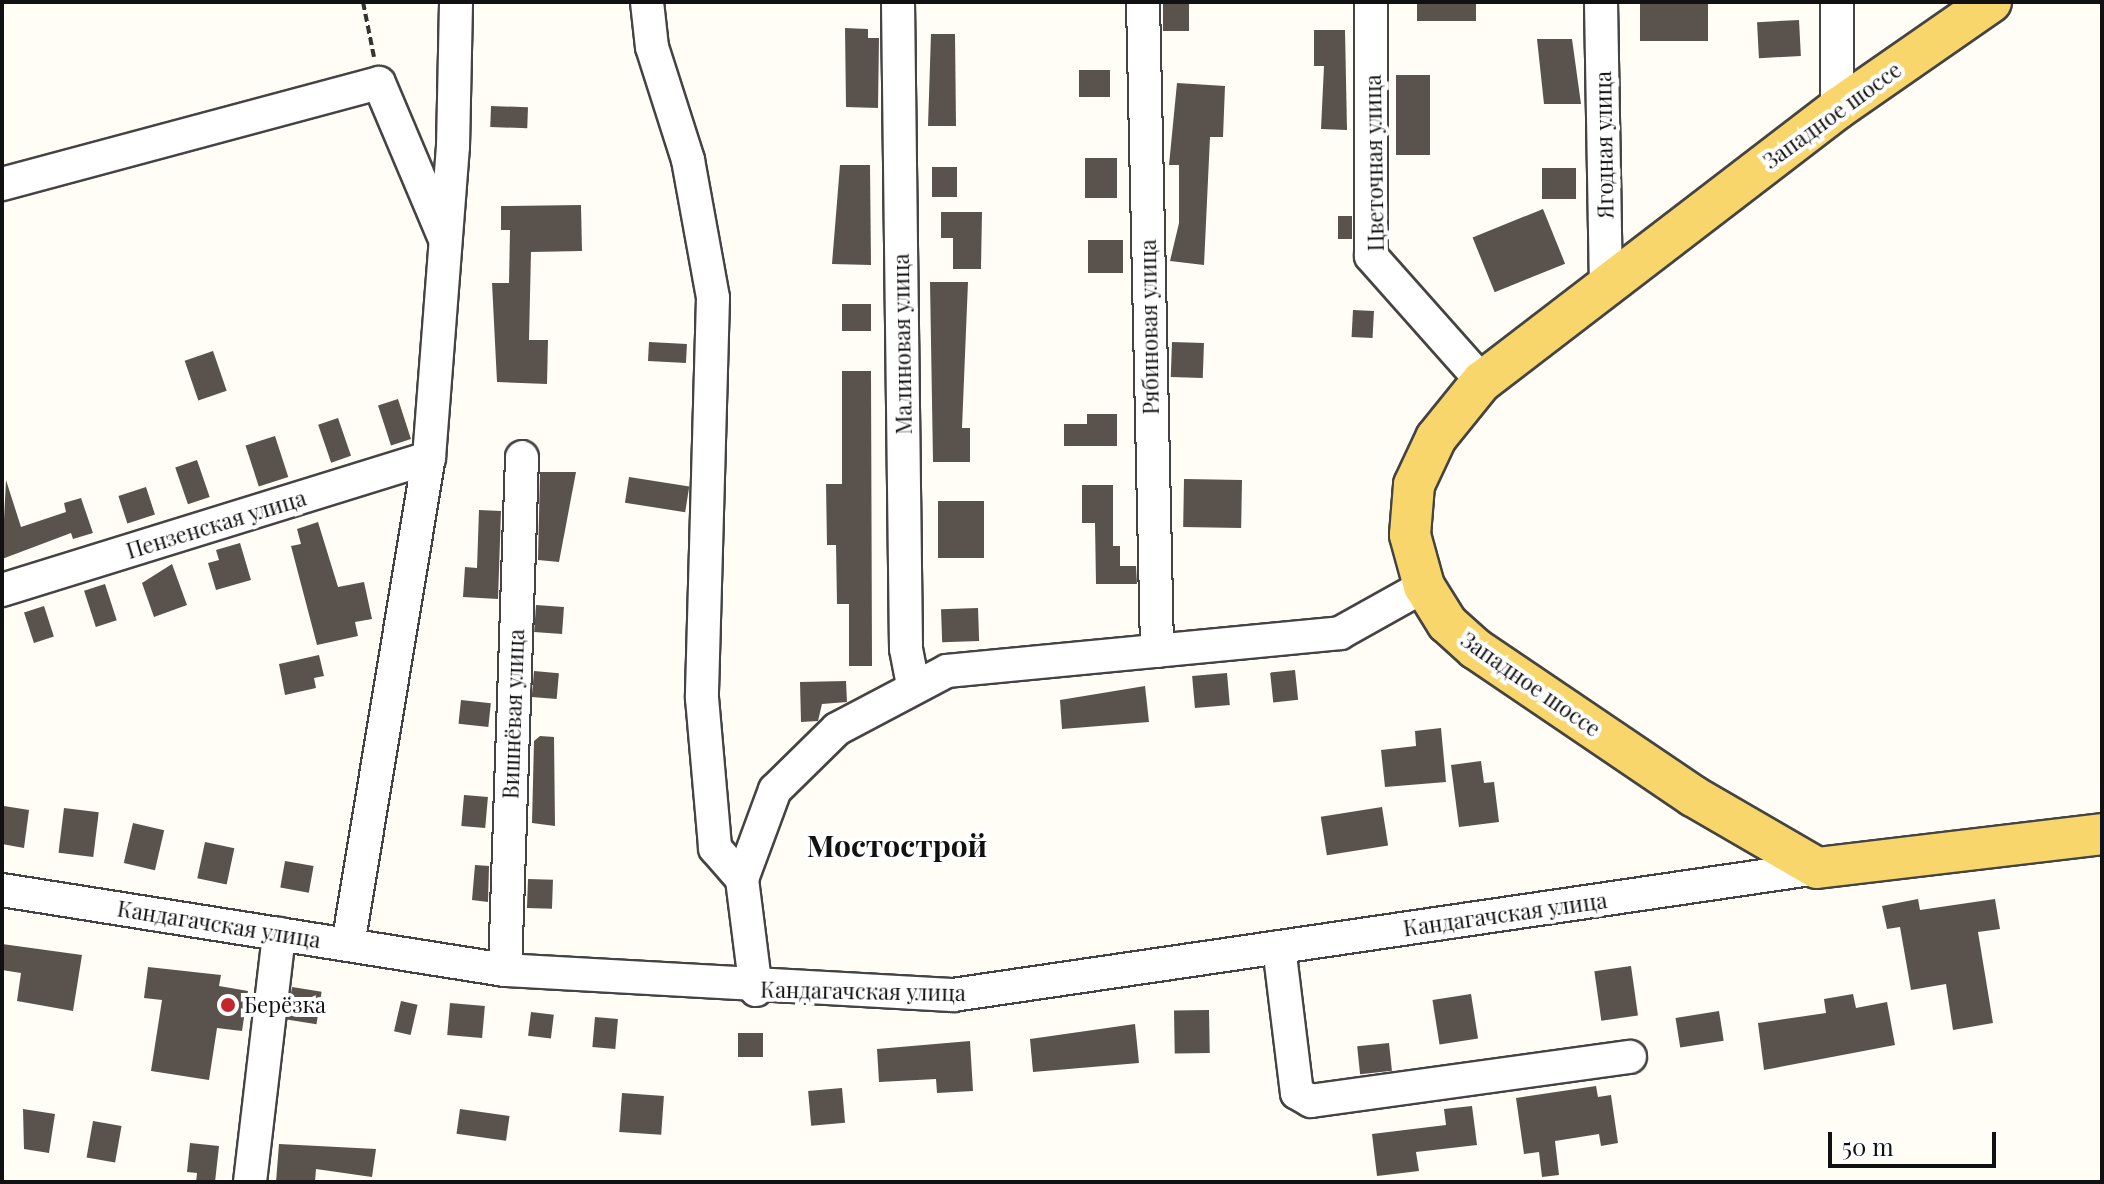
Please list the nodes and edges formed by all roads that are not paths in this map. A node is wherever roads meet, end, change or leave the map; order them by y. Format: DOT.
graph roads {
  1 [pos="456,2"];
  2 [pos="647,2"];
  3 [pos="898,2"];
  4 [pos="1143,2"];
  5 [pos="1371,2"];
  6 [pos="1601,2"];
  7 [pos="1837,2"];
  8 [pos="1991,2"];
  9 [pos="1837,109"];
  10 [pos="2,184"];
  11 [pos="445,240"];
  12 [pos="1606,288"];
  13 [pos="1482,381"];
  14 [pos="522,457"];
  15 [pos="429,458"];
  16 [pos="1424,586"];
  17 [pos="2,590"];
  18 [pos="1157,651"];
  19 [pos="913,685"];
  20 [pos="2102,834"];
  21 [pos="1817,868"];
  22 [pos="742,879"];
  23 [pos="2,890"];
  24 [pos="279,934"];
  25 [pos="348,945"];
  26 [pos="1279,947"];
  27 [pos="505,970"];
  28 [pos="756,990"];
  29 [pos="1630,1057"];
  30 [pos="250,1182"];
  1 -- 11 [label="street"];
  2 -- 22 [label="street"];
  3 -- 19 [label="street, Малиновая улица"];
  4 -- 18 [label="street, Рябиновая улица"];
  5 -- 13 [label="street, Цветочная улица"];
  6 -- 12 [label="street, Ягодная улица"];
  7 -- 9 [label="street"];
  8 -- 9 [label="main road, Западное шоссе"];
  9 -- 12 [label="main road, Западное шоссе"];
  10 -- 11 [label="street"];
  11 -- 15 [label="street"];
  12 -- 13 [label="main road, Западное шоссе"];
  13 -- 16 [label="main road, Западное шоссе"];
  14 -- 27 [label="street, Вишнёвая улица"];
  15 -- 17 [label="street, Пензенская улица"];
  15 -- 25 [label="street"];
  16 -- 18 [label="street"];
  16 -- 21 [label="main road, Западное шоссе"];
  18 -- 19 [label="street"];
  19 -- 22 [label="street"];
  20 -- 21 [label="main road"];
  21 -- 26 [label="street, Кандагачская улица"];
  22 -- 28 [label="street"];
  23 -- 24 [label="street, Кандагачская улица"];
  24 -- 25 [label="street, Кандагачская улица"];
  24 -- 30 [label="street"];
  25 -- 27 [label="street, Кандагачская улица"];
  26 -- 28 [label="street, Кандагачская улица"];
  26 -- 29 [label="street"];
  27 -- 28 [label="street, Кандагачская улица"];
}
